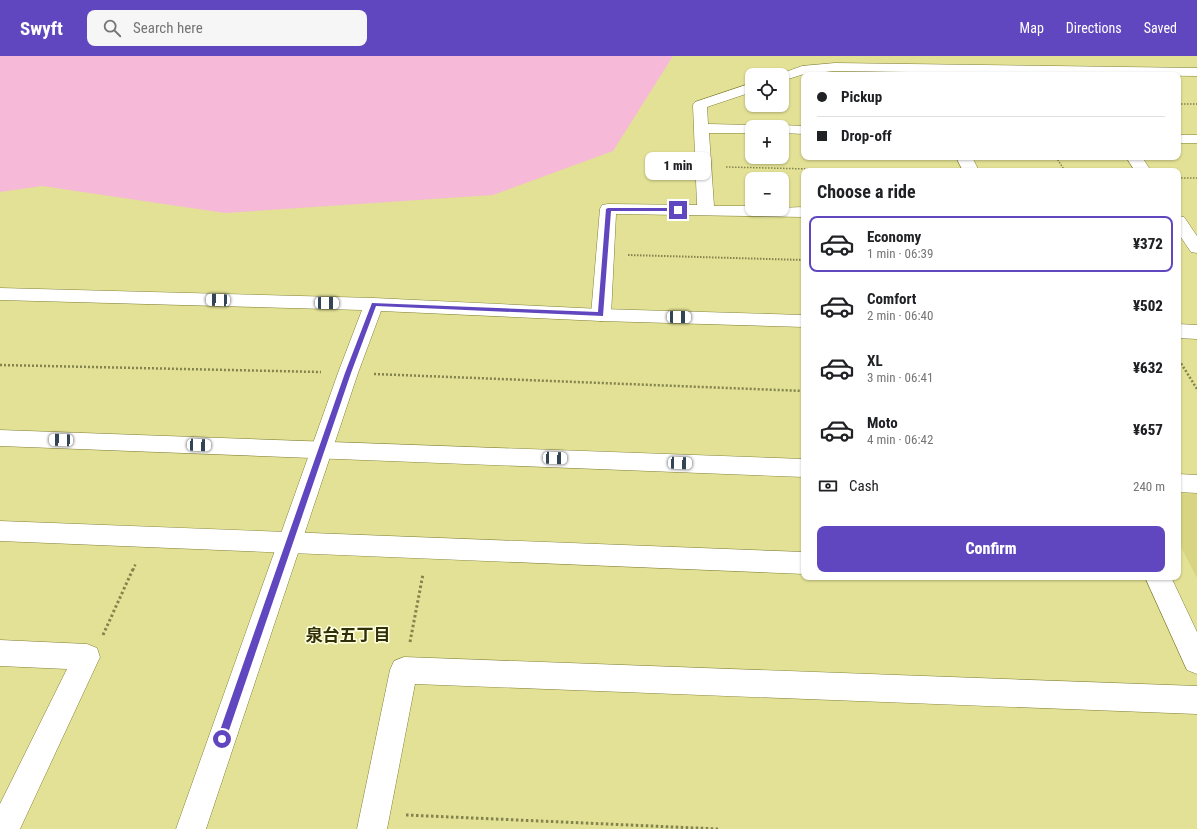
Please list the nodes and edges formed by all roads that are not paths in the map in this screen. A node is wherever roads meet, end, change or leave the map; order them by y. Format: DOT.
graph roads {
  1 [pos="917,56"];
  2 [pos="925,72"];
  3 [pos="1181,72"];
  4 [pos="1197,72"];
  5 [pos="789,75"];
  6 [pos="745,89"];
  7 [pos="701,128"];
  8 [pos="745,128"];
  9 [pos="789,129"];
  10 [pos="801,130"];
  11 [pos="1181,138"];
  12 [pos="1197,139"];
  13 [pos="706,210"];
  14 [pos="801,212"];
  15 [pos="1181,222"];
  16 [pos="1197,224"];
  17 [pos="1181,225"];
  18 [pos="1197,248"];
  19 [pos="0,294"];
  20 [pos="374,304"];
  21 [pos="601,314"];
  22 [pos="801,321"];
  23 [pos="1181,331"];
  24 [pos="1197,332"];
  25 [pos="0,438"];
  26 [pos="322,449"];
  27 [pos="801,468"];
  28 [pos="1181,483"];
  29 [pos="1197,484"];
  30 [pos="0,531"];
  31 [pos="289,543"];
  32 [pos="801,563"];
  33 [pos="1159,580"];
  34 [pos="0,653"];
  35 [pos="1197,662"];
  36 [pos="1197,700"];
  37 [pos="374,821"];
  38 [pos="4,829"];
  39 [pos="191,829"];
  1 -- 2 [label="street"];
  2 -- 5 [label="street"];
  3 -- 4 [label="street"];
  6 -- 7 [label="street"];
  7 -- 8 [label="street"];
  7 -- 13 [label="street"];
  9 -- 10 [label="street"];
  11 -- 12 [label="street"];
  13 -- 14 [label="street"];
  13 -- 21 [label="street"];
  15 -- 16 [label="street"];
  17 -- 18 [label="street"];
  19 -- 20 [label="street"];
  20 -- 21 [label="street"];
  20 -- 26 [label="street"];
  21 -- 22 [label="street"];
  23 -- 24 [label="street"];
  25 -- 26 [label="street"];
  26 -- 27 [label="street"];
  26 -- 31 [label="street"];
  28 -- 29 [label="street"];
  30 -- 31 [label="street"];
  31 -- 32 [label="street"];
  31 -- 39 [label="street"];
  33 -- 35 [label="street"];
  34 -- 38 [label="street"];
  36 -- 37 [label="street"];
}
